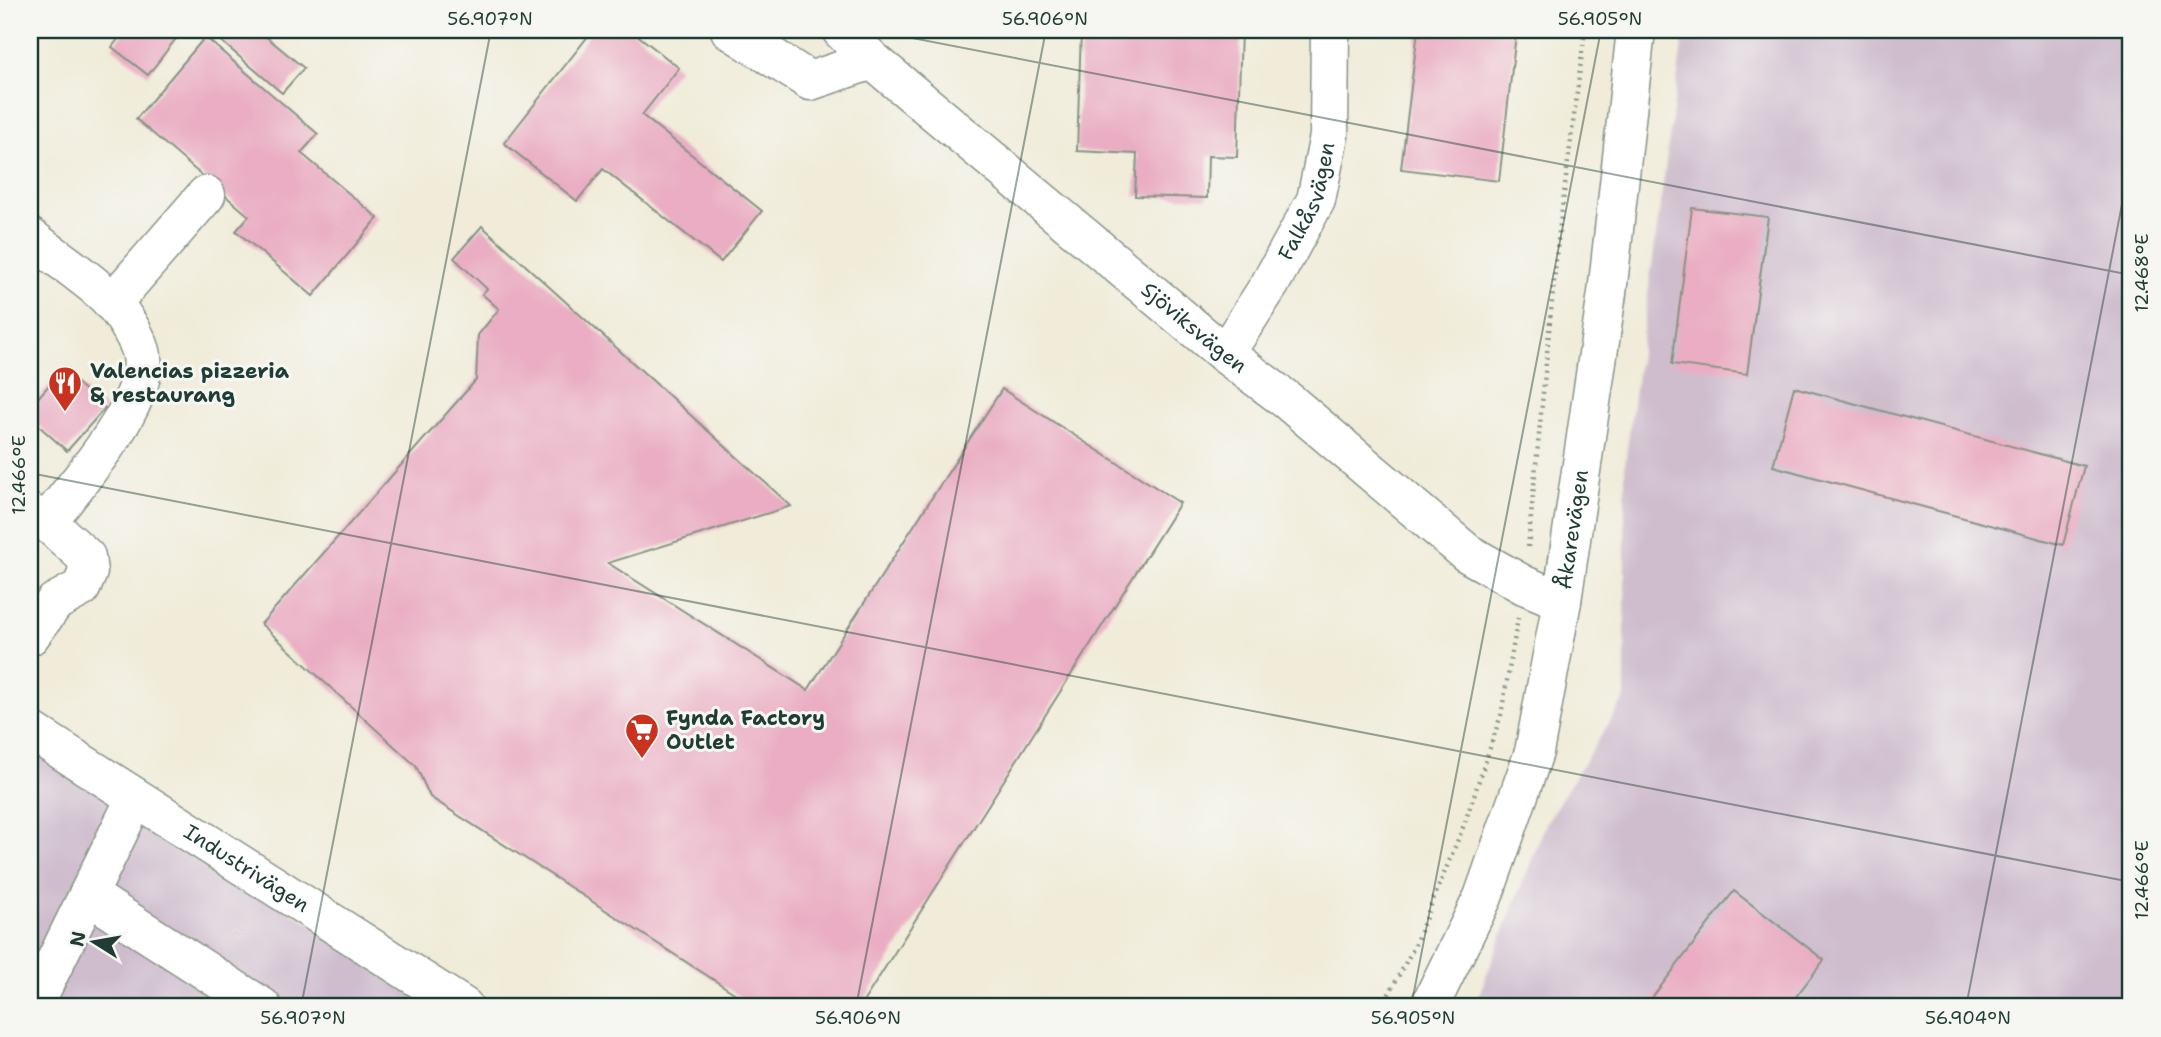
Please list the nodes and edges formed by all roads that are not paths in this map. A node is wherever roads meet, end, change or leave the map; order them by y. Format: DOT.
graph roads {
  1 [pos="730,30"];
  2 [pos="841,30"];
  3 [pos="1330,30"];
  4 [pos="1636,30"];
  5 [pos="872,60"];
  6 [pos="206,195"];
  7 [pos="30,237"];
  8 [pos="112,303"];
  9 [pos="1225,354"];
  10 [pos="38,517"];
  11 [pos="42,595"];
  12 [pos="1562,601"];
  13 [pos="30,636"];
  14 [pos="30,730"];
  15 [pos="135,799"];
  16 [pos="88,895"];
  17 [pos="37,982"];
  18 [pos="262,1007"];
  19 [pos="464,1007"];
  20 [pos="1429,1007"];
  1 -- 5 [label="street"];
  2 -- 5 [label="street, Sjöviksvägen"];
  3 -- 9 [label="street, Falkåsvägen"];
  4 -- 12 [label="street, Åkarevägen"];
  5 -- 9 [label="street, Sjöviksvägen"];
  6 -- 8 [label="street"];
  7 -- 8 [label="street"];
  8 -- 10 [label="street"];
  9 -- 12 [label="street, Sjöviksvägen"];
  10 -- 11 [label="street"];
  11 -- 13 [label="street"];
  12 -- 20 [label="street, Åkarevägen"];
  14 -- 15 [label="street, Industrivägen"];
  15 -- 16 [label="street"];
  15 -- 19 [label="street, Industrivägen"];
  16 -- 17 [label="street"];
  16 -- 18 [label="street"];
}
